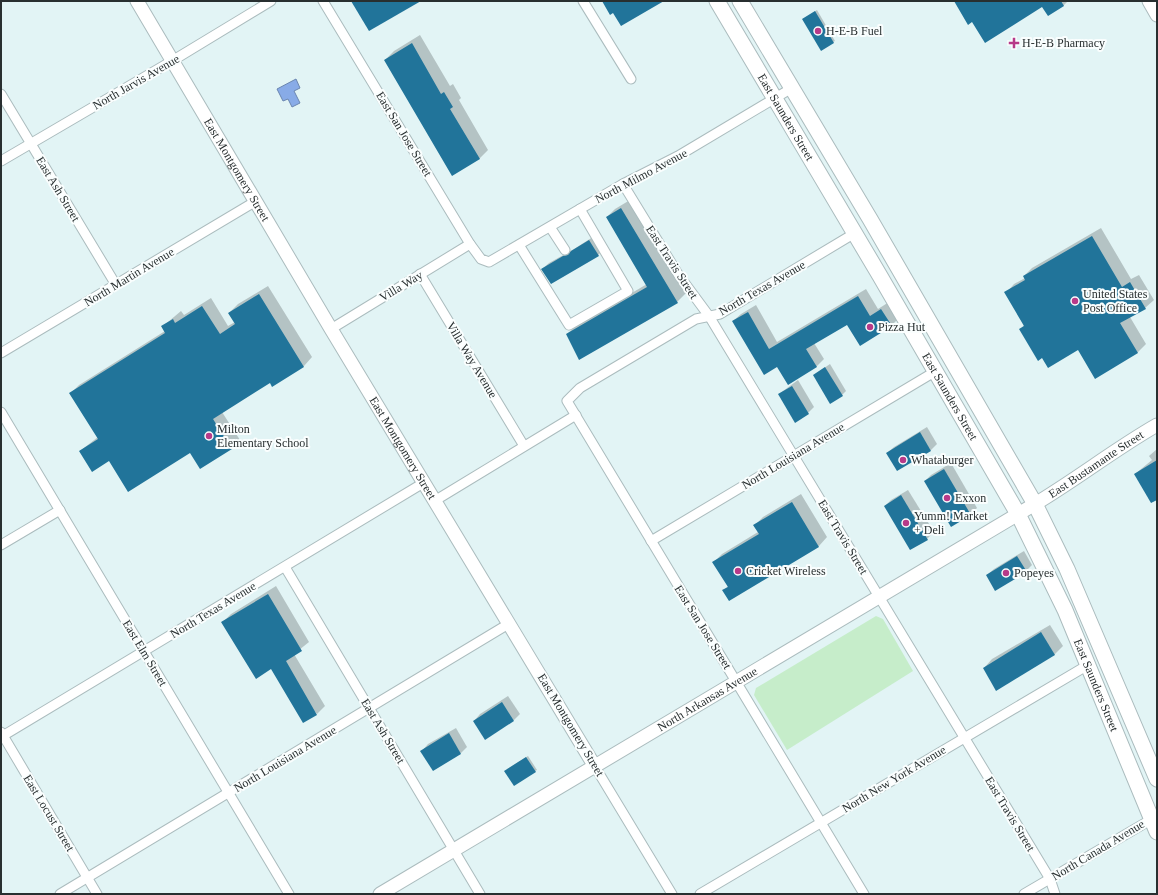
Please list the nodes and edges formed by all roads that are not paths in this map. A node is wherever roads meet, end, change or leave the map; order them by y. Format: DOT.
graph roads {
  1 [pos="137,1"];
  2 [pos="271,1"];
  3 [pos="323,1"];
  4 [pos="584,1"];
  5 [pos="717,1"];
  6 [pos="740,1"];
  7 [pos="1149,1"];
  8 [pos="1157,15"];
  9 [pos="172,61"];
  10 [pos="631,79"];
  11 [pos="792,88"];
  12 [pos="1,94"];
  13 [pos="775,99"];
  14 [pos="31,143"];
  15 [pos="1,161"];
  16 [pos="623,184"];
  17 [pos="256,202"];
  18 [pos="837,203"];
  19 [pos="580,209"];
  20 [pos="550,227"];
  21 [pos="855,233"];
  22 [pos="470,244"];
  23 [pos="519,245"];
  24 [pos="565,250"];
  25 [pos="489,262"];
  26 [pos="420,274"];
  27 [pos="116,285"];
  28 [pos="709,316"];
  29 [pos="928,319"];
  30 [pos="332,329"];
  31 [pos="1,353"];
  32 [pos="936,371"];
  33 [pos="568,401"];
  34 [pos="1,412"];
  35 [pos="576,415"];
  36 [pos="1157,424"];
  37 [pos="524,446"];
  38 [pos="794,455"];
  39 [pos="425,482"];
  40 [pos="436,500"];
  41 [pos="1035,504"];
  42 [pos="60,510"];
  43 [pos="1018,514"];
  44 [pos="650,541"];
  45 [pos="1,545"];
  46 [pos="285,567"];
  47 [pos="879,597"];
  48 [pos="510,623"];
  49 [pos="144,651"];
  50 [pos="1088,665"];
  51 [pos="737,681"];
  52 [pos="369,708"];
  53 [pos="2,735"];
  54 [pos="964,738"];
  55 [pos="594,765"];
  56 [pos="1156,774"];
  57 [pos="229,793"];
  58 [pos="821,822"];
  59 [pos="1155,824"];
  60 [pos="454,850"];
  61 [pos="88,877"];
  62 [pos="1050,879"];
  63 [pos="60,894"];
  64 [pos="97,894"];
  65 [pos="290,894"];
  66 [pos="380,894"];
  67 [pos="480,894"];
  68 [pos="672,894"];
  69 [pos="700,894"];
  70 [pos="864,894"];
  71 [pos="1024,894"];
  72 [pos="1056,894"];
  1 -- 9 [label="main road, East Montgomery Street"];
  2 -- 9 [label="street, North Jarvis Avenue"];
  3 -- 22 [label="street, East San Jose Street"];
  4 -- 10 [label="street"];
  5 -- 13 [label="main road, East Saunders Street"];
  6 -- 11 [label="main road, East Saunders Street"];
  7 -- 8 [label="main road"];
  9 -- 14 [label="street, North Jarvis Avenue"];
  9 -- 17 [label="main road, East Montgomery Street"];
  11 -- 13 [label="street, North Milmo Avenue"];
  11 -- 29 [label="main road, East Saunders Street"];
  12 -- 14 [label="street, East Ash Street"];
  13 -- 16 [label="street, North Milmo Avenue"];
  13 -- 18 [label="main road, East Saunders Street"];
  14 -- 15 [label="street, North Jarvis Avenue"];
  14 -- 27 [label="street, East Ash Street"];
  16 -- 19 [label="street, North Milmo Avenue"];
  16 -- 28 [label="street, East Travis Street"];
  17 -- 27 [label="street, North Martin Avenue"];
  17 -- 30 [label="main road, East Montgomery Street"];
  18 -- 21 [label="main road, East Saunders Street"];
  18 -- 29 [label="main road"];
  19 -- 20 [label="street, North Milmo Avenue"];
  19 -- 23 [label="street"];
  20 -- 23 [label="street, North Milmo Avenue"];
  20 -- 24 [label="street"];
  21 -- 28 [label="street, North Texas Avenue"];
  21 -- 32 [label="main road, East Saunders Street"];
  22 -- 25 [label="street, East San Jose Street"];
  22 -- 26 [label="street, Villa Way"];
  23 -- 25 [label="street, North Milmo Avenue"];
  26 -- 30 [label="street, Villa Way"];
  26 -- 37 [label="street, Villa Way Avenue"];
  27 -- 31 [label="street, North Martin Avenue"];
  28 -- 33 [label="street, North Texas Avenue"];
  28 -- 38 [label="street, East Travis Street"];
  29 -- 41 [label="main road, East Saunders Street"];
  30 -- 39 [label="main road, East Montgomery Street"];
  32 -- 38 [label="street, North Louisiana Avenue"];
  32 -- 43 [label="main road, East Saunders Street"];
  33 -- 35 [label="street, East San Jose Street"];
  34 -- 42 [label="street, East Elm Street"];
  35 -- 37 [label="street"];
  35 -- 44 [label="street, East San Jose Street"];
  36 -- 41 [label="main road, East Bustamante Street"];
  37 -- 40 [label="street"];
  38 -- 44 [label="street, North Louisiana Avenue"];
  38 -- 47 [label="street, East Travis Street"];
  39 -- 40 [label="main road, East Montgomery Street"];
  39 -- 46 [label="street, North Texas Avenue"];
  40 -- 48 [label="main road, East Montgomery Street"];
  41 -- 43 [label="main road, North Arkansas Avenue"];
  41 -- 56 [label="main road, East Saunders Street"];
  42 -- 45 [label="street"];
  42 -- 49 [label="street, East Elm Street"];
  43 -- 47 [label="main road, North Arkansas Avenue"];
  43 -- 50 [label="main road, East Saunders Street"];
  44 -- 51 [label="street, East San Jose Street"];
  46 -- 49 [label="street, North Texas Avenue"];
  46 -- 52 [label="street, East Ash Street"];
  47 -- 51 [label="main road, North Arkansas Avenue"];
  47 -- 54 [label="street, East Travis Street"];
  48 -- 52 [label="street, North Louisiana Avenue"];
  48 -- 55 [label="main road, East Montgomery Street"];
  49 -- 53 [label="street, North Texas Avenue"];
  49 -- 57 [label="street, East Elm Street"];
  50 -- 54 [label="street, North New York Avenue"];
  50 -- 59 [label="main road, East Saunders Street"];
  51 -- 55 [label="main road, North Arkansas Avenue"];
  51 -- 58 [label="street, East San Jose Street"];
  52 -- 57 [label="street, North Louisiana Avenue"];
  52 -- 60 [label="street, East Ash Street"];
  53 -- 61 [label="street, East Locust Street"];
  54 -- 58 [label="street, North New York Avenue"];
  54 -- 62 [label="street, East Travis Street"];
  55 -- 60 [label="main road, North Arkansas Avenue"];
  55 -- 68 [label="street, East Montgomery Street"];
  57 -- 61 [label="street, North Louisiana Avenue"];
  57 -- 65 [label="street, East Elm Street"];
  58 -- 69 [label="street, North New York Avenue"];
  58 -- 70 [label="street, East San Jose Street"];
  59 -- 62 [label="street, North Canada Avenue"];
  60 -- 66 [label="main road, North Arkansas Avenue"];
  60 -- 67 [label="street, East Ash Street"];
  61 -- 63 [label="street, North Louisiana Avenue"];
  61 -- 64 [label="street, East Locust Street"];
  62 -- 71 [label="street, North Canada Avenue"];
  62 -- 72 [label="street, East Travis Street"];
}
